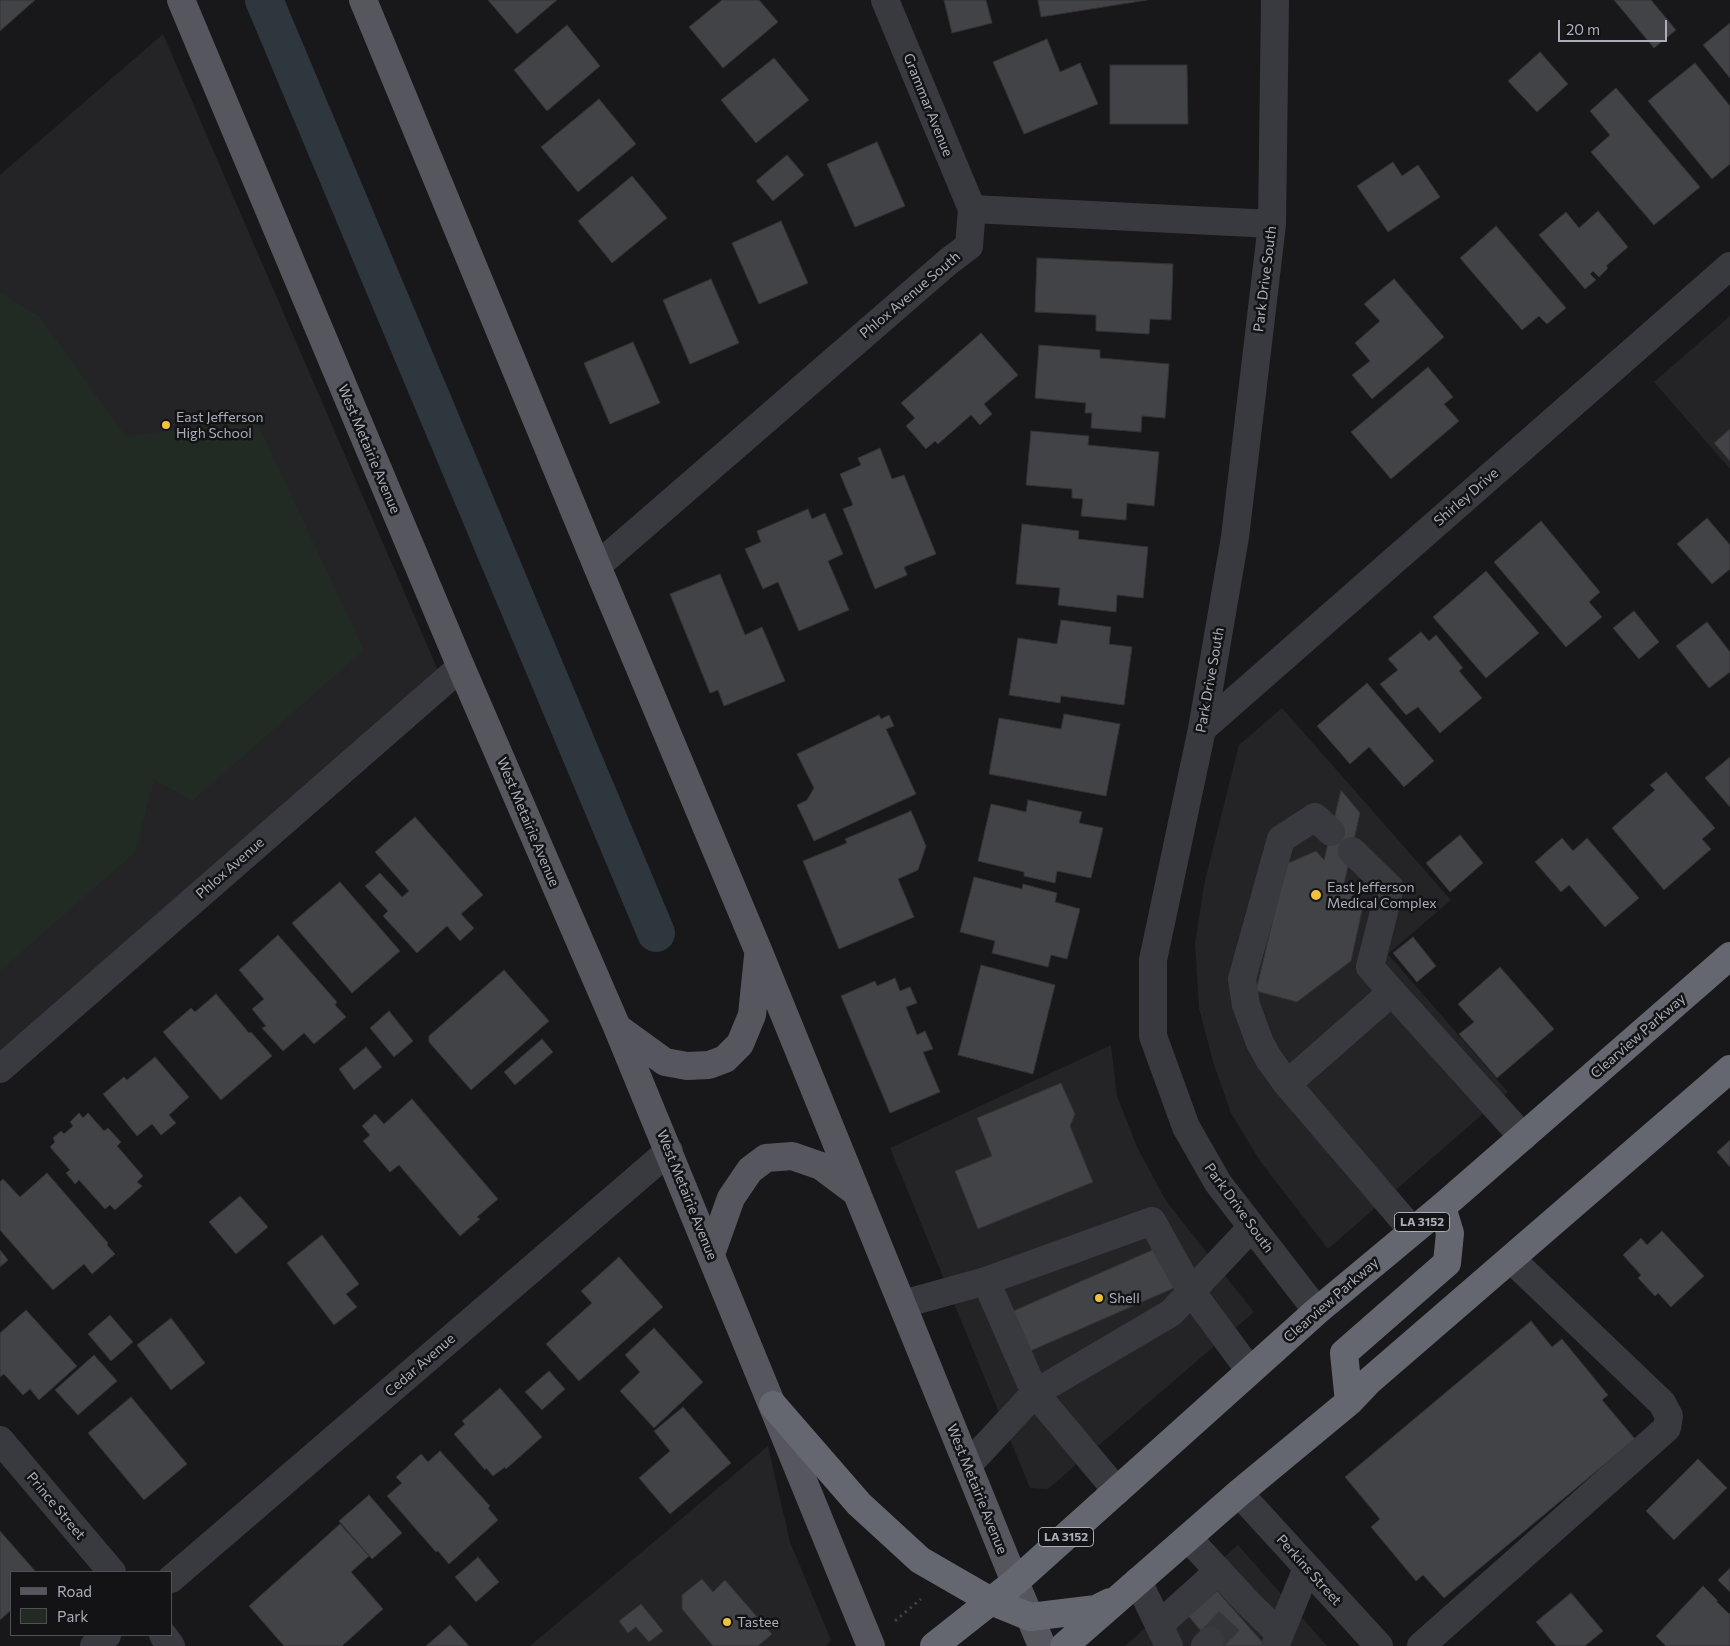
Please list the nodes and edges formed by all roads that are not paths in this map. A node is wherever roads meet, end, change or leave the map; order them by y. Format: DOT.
graph roads {
  1 [pos="181,0"];
  2 [pos="363,0"];
  3 [pos="885,0"];
  4 [pos="1275,0"];
  5 [pos="972,209"];
  6 [pos="1272,224"];
  7 [pos="1730,266"];
  8 [pos="597,566"];
  9 [pos="461,667"];
  10 [pos="1202,728"];
  11 [pos="1331,832"];
  12 [pos="1352,851"];
  13 [pos="758,950"];
  14 [pos="1730,956"];
  15 [pos="1392,992"];
  16 [pos="617,1027"];
  17 [pos="0,1069"];
  18 [pos="1730,1069"];
  19 [pos="1287,1084"];
  20 [pos="1522,1137"];
  21 [pos="668,1151"];
  22 [pos="858,1194"];
  23 [pos="1442,1207"];
  24 [pos="1252,1227"];
  25 [pos="1412,1230"];
  26 [pos="711,1254"];
  27 [pos="1511,1259"];
  28 [pos="986,1281"];
  29 [pos="1191,1291"];
  30 [pos="903,1304"];
  31 [pos="1317,1311"];
  32 [pos="1250,1372"];
  33 [pos="1035,1393"];
  34 [pos="1349,1402"];
  35 [pos="773,1404"];
  36 [pos="0,1440"];
  37 [pos="968,1465"];
  38 [pos="1117,1491"];
  39 [pos="1240,1493"];
  40 [pos="1188,1538"];
  41 [pos="1307,1568"];
  42 [pos="111,1571"];
  43 [pos="1219,1571"];
  44 [pos="172,1578"];
  45 [pos="1015,1582"];
  46 [pos="1131,1588"];
  47 [pos="990,1601"];
  48 [pos="1030,1617"];
  49 [pos="106,1636"];
  50 [pos="1164,1636"];
  51 [pos="1277,1640"];
  52 [pos="94,1646"];
  53 [pos="871,1646"];
  54 [pos="934,1646"];
  55 [pos="1042,1646"];
  56 [pos="1064,1646"];
  57 [pos="1379,1646"];
  58 [pos="1421,1646"];
  1 -- 9 [label="main road, West Metairie Avenue"];
  2 -- 8 [label="main road, West Metairie Avenue"];
  3 -- 5 [label="street, Grammar Avenue"];
  4 -- 6 [label="street, Park Drive South"];
  5 -- 6 [label="street"];
  5 -- 8 [label="street, Phlox Avenue South"];
  6 -- 10 [label="street, Park Drive South"];
  7 -- 10 [label="street, Shirley Drive"];
  8 -- 13 [label="main road, West Metairie Avenue"];
  9 -- 16 [label="main road, West Metairie Avenue"];
  9 -- 17 [label="street, Phlox Avenue"];
  10 -- 24 [label="street, Park Drive South"];
  11 -- 19 [label="street"];
  12 -- 15 [label="street"];
  13 -- 16 [label="main road"];
  13 -- 22 [label="main road, West Metairie Avenue"];
  14 -- 20 [label="highway, Clearview Parkway / LA 3152"];
  15 -- 19 [label="street"];
  15 -- 20 [label="street"];
  16 -- 21 [label="main road, West Metairie Avenue"];
  18 -- 27 [label="highway"];
  19 -- 25 [label="street"];
  20 -- 23 [label="highway, Clearview Parkway / LA 3152"];
  21 -- 26 [label="main road, West Metairie Avenue"];
  21 -- 44 [label="street, Cedar Avenue"];
  22 -- 26 [label="main road"];
  22 -- 30 [label="main road, West Metairie Avenue"];
  23 -- 25 [label="highway, Clearview Parkway / LA 3152"];
  23 -- 34 [label="highway"];
  24 -- 29 [label="street"];
  24 -- 31 [label="street, Park Drive South"];
  25 -- 31 [label="highway, Clearview Parkway / LA 3152"];
  26 -- 35 [label="main road, West Metairie Avenue"];
  27 -- 34 [label="highway"];
  27 -- 58 [label="street"];
  28 -- 29 [label="street"];
  28 -- 30 [label="street"];
  28 -- 33 [label="street"];
  29 -- 32 [label="street"];
  29 -- 33 [label="street"];
  30 -- 37 [label="main road, West Metairie Avenue"];
  31 -- 32 [label="highway, Clearview Parkway / LA 3152"];
  32 -- 38 [label="highway, Clearview Parkway / LA 3152"];
  33 -- 37 [label="street"];
  33 -- 38 [label="street"];
  34 -- 39 [label="highway"];
  35 -- 47 [label="highway"];
  35 -- 53 [label="main road, West Metairie Avenue"];
  36 -- 42 [label="street, Prince Street"];
  37 -- 45 [label="main road, West Metairie Avenue"];
  38 -- 45 [label="highway, Clearview Parkway / LA 3152"];
  39 -- 40 [label="highway"];
  39 -- 41 [label="street, Perkins Street"];
  40 -- 43 [label="street"];
  40 -- 46 [label="highway"];
  41 -- 51 [label="street"];
  41 -- 57 [label="street, Perkins Street"];
  43 -- 50 [label="street"];
  43 -- 51 [label="street"];
  45 -- 47 [label="highway, Clearview Parkway / LA 3152"];
  45 -- 48 [label="main road, West Metairie Avenue"];
  46 -- 48 [label="highway"];
  46 -- 50 [label="street"];
  46 -- 56 [label="highway"];
  47 -- 48 [label="highway"];
  47 -- 54 [label="highway, Clearview Parkway / LA 3152"];
  48 -- 55 [label="main road, West Metairie Avenue"];
  49 -- 52 [label="street"];
}
